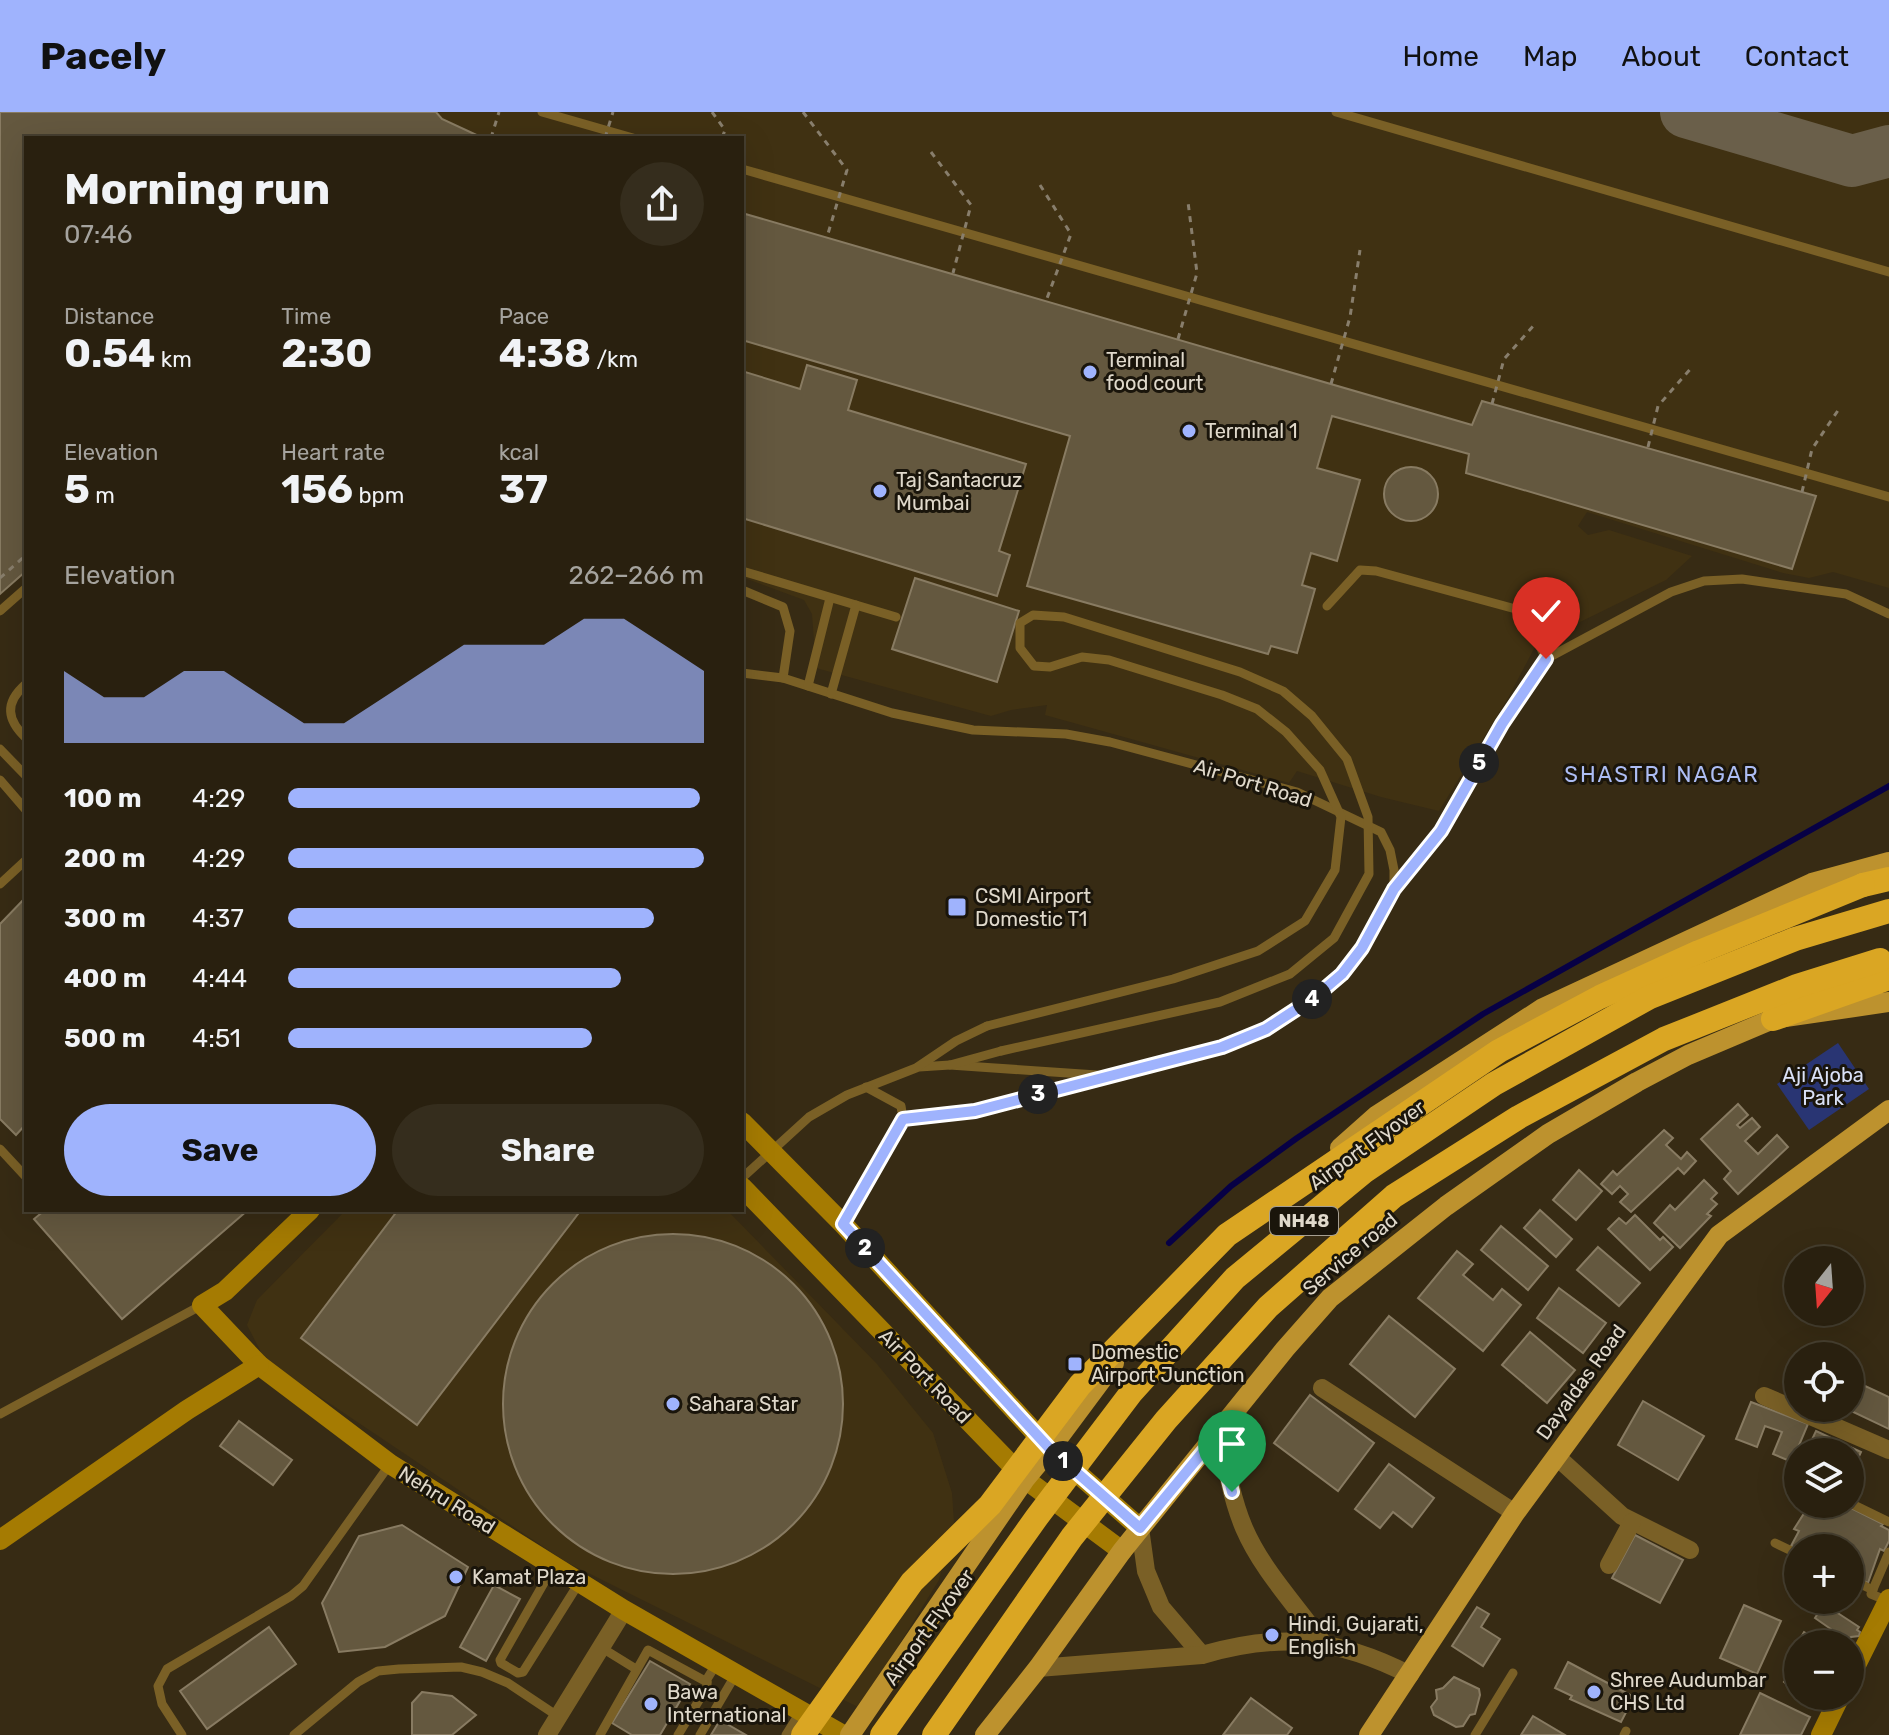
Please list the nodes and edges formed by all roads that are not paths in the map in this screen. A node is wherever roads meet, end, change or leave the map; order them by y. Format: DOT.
graph roads {
  1 [pos="542,112"];
  2 [pos="1336,112"];
  3 [pos="626,136"];
  4 [pos="744,170"];
  5 [pos="1889,272"];
  6 [pos="1889,497"];
  7 [pos="744,572"];
  8 [pos="24,590"];
  9 [pos="744,591"];
  10 [pos="830,598"];
  11 [pos="856,605"];
  12 [pos="1327,606"];
  13 [pos="0,611"];
  14 [pos="1889,614"];
  15 [pos="896,617"];
  16 [pos="1546,659"];
  17 [pos="744,673"];
  18 [pos="783,678"];
  19 [pos="24,686"];
  20 [pos="808,686"];
  21 [pos="831,694"];
  22 [pos="24,736"];
  23 [pos="0,749"];
  24 [pos="24,774"];
  25 [pos="0,780"];
  26 [pos="24,808"];
  27 [pos="24,862"];
  28 [pos="1889,862"];
  29 [pos="1889,879"];
  30 [pos="0,884"];
  31 [pos="1394,889"];
  32 [pos="1889,911"];
  33 [pos="1886,965"];
  34 [pos="1889,1002"];
  35 [pos="1773,1019"];
  36 [pos="950,1065"];
  37 [pos="916,1068"];
  38 [pos="1104,1076"];
  39 [pos="866,1087"];
  40 [pos="1889,1110"];
  41 [pos="903,1119"];
  42 [pos="744,1124"];
  43 [pos="0,1149"];
  44 [pos="772,1150"];
  45 [pos="24,1175"];
  46 [pos="744,1176"];
  47 [pos="744,1189"];
  48 [pos="308,1212"];
  49 [pos="843,1224"];
  50 [pos="202,1305"];
  51 [pos="259,1365"];
  52 [pos="1322,1388"];
  53 [pos="1764,1396"];
  54 [pos="0,1414"];
  55 [pos="1221,1430"];
  56 [pos="1050,1449"];
  57 [pos="1889,1450"];
  58 [pos="1556,1456"];
  59 [pos="390,1464"];
  60 [pos="1025,1479"];
  61 [pos="1864,1510"];
  62 [pos="1515,1513"];
  63 [pos="1632,1522"];
  64 [pos="1889,1522"];
  65 [pos="1140,1528"];
  66 [pos="0,1540"];
  67 [pos="1775,1543"];
  68 [pos="1784,1547"];
  69 [pos="1690,1550"];
  70 [pos="1122,1551"];
  71 [pos="1889,1552"];
  72 [pos="1609,1565"];
  73 [pos="553,1567"];
  74 [pos="579,1583"];
  75 [pos="1864,1588"];
  76 [pos="1885,1602"];
  77 [pos="624,1610"];
  78 [pos="1322,1642"];
  79 [pos="1864,1647"];
  80 [pos="602,1648"];
  81 [pos="1202,1655"];
  82 [pos="1038,1668"];
  83 [pos="636,1669"];
  84 [pos="712,1672"];
  85 [pos="1513,1673"];
  86 [pos="736,1674"];
  87 [pos="1410,1675"];
  88 [pos="1833,1710"];
  89 [pos="560,1717"];
  90 [pos="802,1723"];
  91 [pos="182,1735"];
  92 [pos="294,1735"];
  93 [pos="547,1735"];
  94 [pos="600,1735"];
  95 [pos="678,1735"];
  96 [pos="700,1735"];
  97 [pos="786,1735"];
  98 [pos="843,1735"];
  99 [pos="850,1735"];
  100 [pos="882,1735"];
  101 [pos="934,1735"];
  102 [pos="985,1735"];
  103 [pos="1369,1735"];
  104 [pos="1475,1735"];
  105 [pos="1821,1735"];
  1 -- 3 [label="lane"];
  2 -- 5 [label="lane"];
  4 -- 6 [label="lane"];
  7 -- 10 [label="lane"];
  8 -- 13 [label="lane"];
  9 -- 18 [label="lane"];
  10 -- 11 [label="lane"];
  10 -- 20 [label="lane"];
  11 -- 15 [label="lane"];
  11 -- 21 [label="lane"];
  12 -- 16 [label="lane"];
  14 -- 16 [label="lane"];
  16 -- 31 [label="lane"];
  17 -- 18 [label="lane, Air Port Road"];
  18 -- 20 [label="lane, Air Port Road"];
  19 -- 22 [label="lane"];
  20 -- 21 [label="lane, Air Port Road"];
  21 -- 31 [label="lane, Air Port Road"];
  23 -- 24 [label="lane"];
  25 -- 26 [label="lane"];
  27 -- 30 [label="lane"];
  28 -- 56 [label="main road"];
  29 -- 90 [label="highway, bridge"];
  31 -- 38 [label="lane"];
  32 -- 100 [label="highway, Airport Flyover / NH48, bridge"];
  33 -- 35 [label="highway"];
  33 -- 101 [label="highway, NH48, bridge"];
  34 -- 35 [label="main road, Service road"];
  35 -- 55 [label="main road, Service road"];
  36 -- 37 [label="lane"];
  36 -- 37 [label="lane, bridge"];
  36 -- 38 [label="lane"];
  37 -- 39 [label="lane"];
  38 -- 41 [label="lane"];
  39 -- 41 [label="lane"];
  39 -- 44 [label="lane"];
  40 -- 58 [label="main road, Dayaldas Road"];
  41 -- 49 [label="lane"];
  42 -- 44 [label="street, Air Port Road"];
  43 -- 45 [label="lane"];
  44 -- 46 [label="lane"];
  44 -- 49 [label="street, Air Port Road"];
  47 -- 60 [label="street, Air Port Road"];
  48 -- 50 [label="street"];
  49 -- 56 [label="street, Air Port Road"];
  50 -- 51 [label="street, Nehru Road"];
  50 -- 54 [label="lane"];
  51 -- 59 [label="street, Nehru Road"];
  51 -- 66 [label="street"];
  52 -- 62 [label="street"];
  53 -- 57 [label="street"];
  55 -- 65 [label="main road, Service road"];
  55 -- 78 [label="street"];
  56 -- 60 [label="main road"];
  56 -- 65 [label="street, Air Port Road"];
  58 -- 62 [label="main road, Dayaldas Road"];
  58 -- 63 [label="street"];
  59 -- 73 [label="street, Nehru Road"];
  59 -- 91 [label="lane"];
  60 -- 70 [label="street, Air Port Road"];
  60 -- 99 [label="main road"];
  61 -- 64 [label="lane"];
  62 -- 87 [label="main road, Dayaldas Road"];
  63 -- 69 [label="street"];
  63 -- 72 [label="street"];
  65 -- 70 [label="main road, Service road"];
  65 -- 81 [label="street"];
  67 -- 68 [label="lane"];
  70 -- 82 [label="main road, Service road"];
  71 -- 76 [label="lane"];
  73 -- 74 [label="street, Nehru Road"];
  73 -- 74 [label="lane"];
  74 -- 77 [label="street, Nehru Road"];
  75 -- 76 [label="lane"];
  76 -- 79 [label="street"];
  77 -- 80 [label="street"];
  77 -- 84 [label="street, Nehru Road"];
  78 -- 81 [label="street"];
  78 -- 87 [label="street"];
  80 -- 83 [label="lane"];
  80 -- 89 [label="street"];
  81 -- 82 [label="street"];
  82 -- 102 [label="main road, Service road"];
  83 -- 84 [label="lane"];
  83 -- 94 [label="lane"];
  84 -- 86 [label="street, Nehru Road"];
  84 -- 95 [label="lane"];
  85 -- 104 [label="lane"];
  86 -- 90 [label="street, Nehru Road"];
  86 -- 96 [label="lane"];
  87 -- 103 [label="main road, Dayaldas Road"];
  88 -- 105 [label="street"];
  89 -- 92 [label="lane"];
  89 -- 93 [label="street"];
  90 -- 97 [label="lane"];
  90 -- 98 [label="street, Nehru Road"];
}
